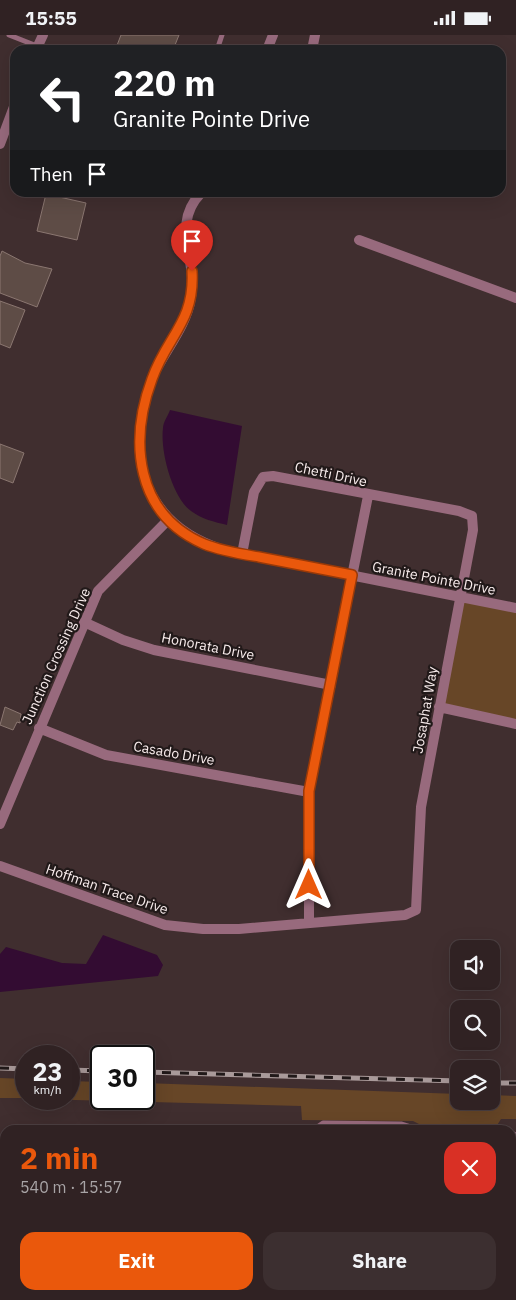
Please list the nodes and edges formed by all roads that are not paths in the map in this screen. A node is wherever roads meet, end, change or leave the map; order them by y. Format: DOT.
graph roads {
  1 [pos="9,35"];
  2 [pos="222,35"];
  3 [pos="219,44"];
  4 [pos="30,45"];
  5 [pos="10,117"];
  6 [pos="0,144"];
  7 [pos="197,197"];
  8 [pos="360,240"];
  9 [pos="516,298"];
  10 [pos="368,495"];
  11 [pos="472,516"];
  12 [pos="169,519"];
  13 [pos="242,554"];
  14 [pos="352,575"];
  15 [pos="459,598"];
  16 [pos="516,608"];
  17 [pos="84,621"];
  18 [pos="331,685"];
  19 [pos="440,707"];
  20 [pos="516,724"];
  21 [pos="39,728"];
  22 [pos="309,791"];
  23 [pos="0,824"];
  24 [pos="0,866"];
  25 [pos="416,910"];
  26 [pos="309,923"];
  27 [pos="320,1125"];
  28 [pos="401,1125"];
  1 -- 4 [label="lane"];
  2 -- 3 [label="lane"];
  5 -- 6 [label="street"];
  7 -- 12 [label="street, Granite Pointe Drive"];
  8 -- 9 [label="street"];
  10 -- 11 [label="street, Chetti Drive"];
  10 -- 13 [label="street, Chetti Drive"];
  10 -- 14 [label="street"];
  11 -- 15 [label="street, Josaphat Way"];
  12 -- 13 [label="street, Granite Pointe Drive"];
  12 -- 17 [label="street, Junction Crossing Drive"];
  13 -- 14 [label="street, Granite Pointe Drive"];
  14 -- 15 [label="street, Granite Pointe Drive"];
  14 -- 18 [label="street"];
  15 -- 16 [label="street, Granite Pointe Drive"];
  15 -- 19 [label="street, Josaphat Way"];
  17 -- 18 [label="street, Honorata Drive"];
  17 -- 21 [label="street, Junction Crossing Drive"];
  18 -- 22 [label="street"];
  19 -- 20 [label="street"];
  19 -- 25 [label="street, Josaphat Way"];
  21 -- 22 [label="street, Casado Drive"];
  21 -- 23 [label="street, Junction Crossing Drive"];
  22 -- 26 [label="street"];
  24 -- 26 [label="street, Hoffman Trace Drive"];
  25 -- 26 [label="street, Hoffman Trace Drive"];
  27 -- 28 [label="lane"];
}
